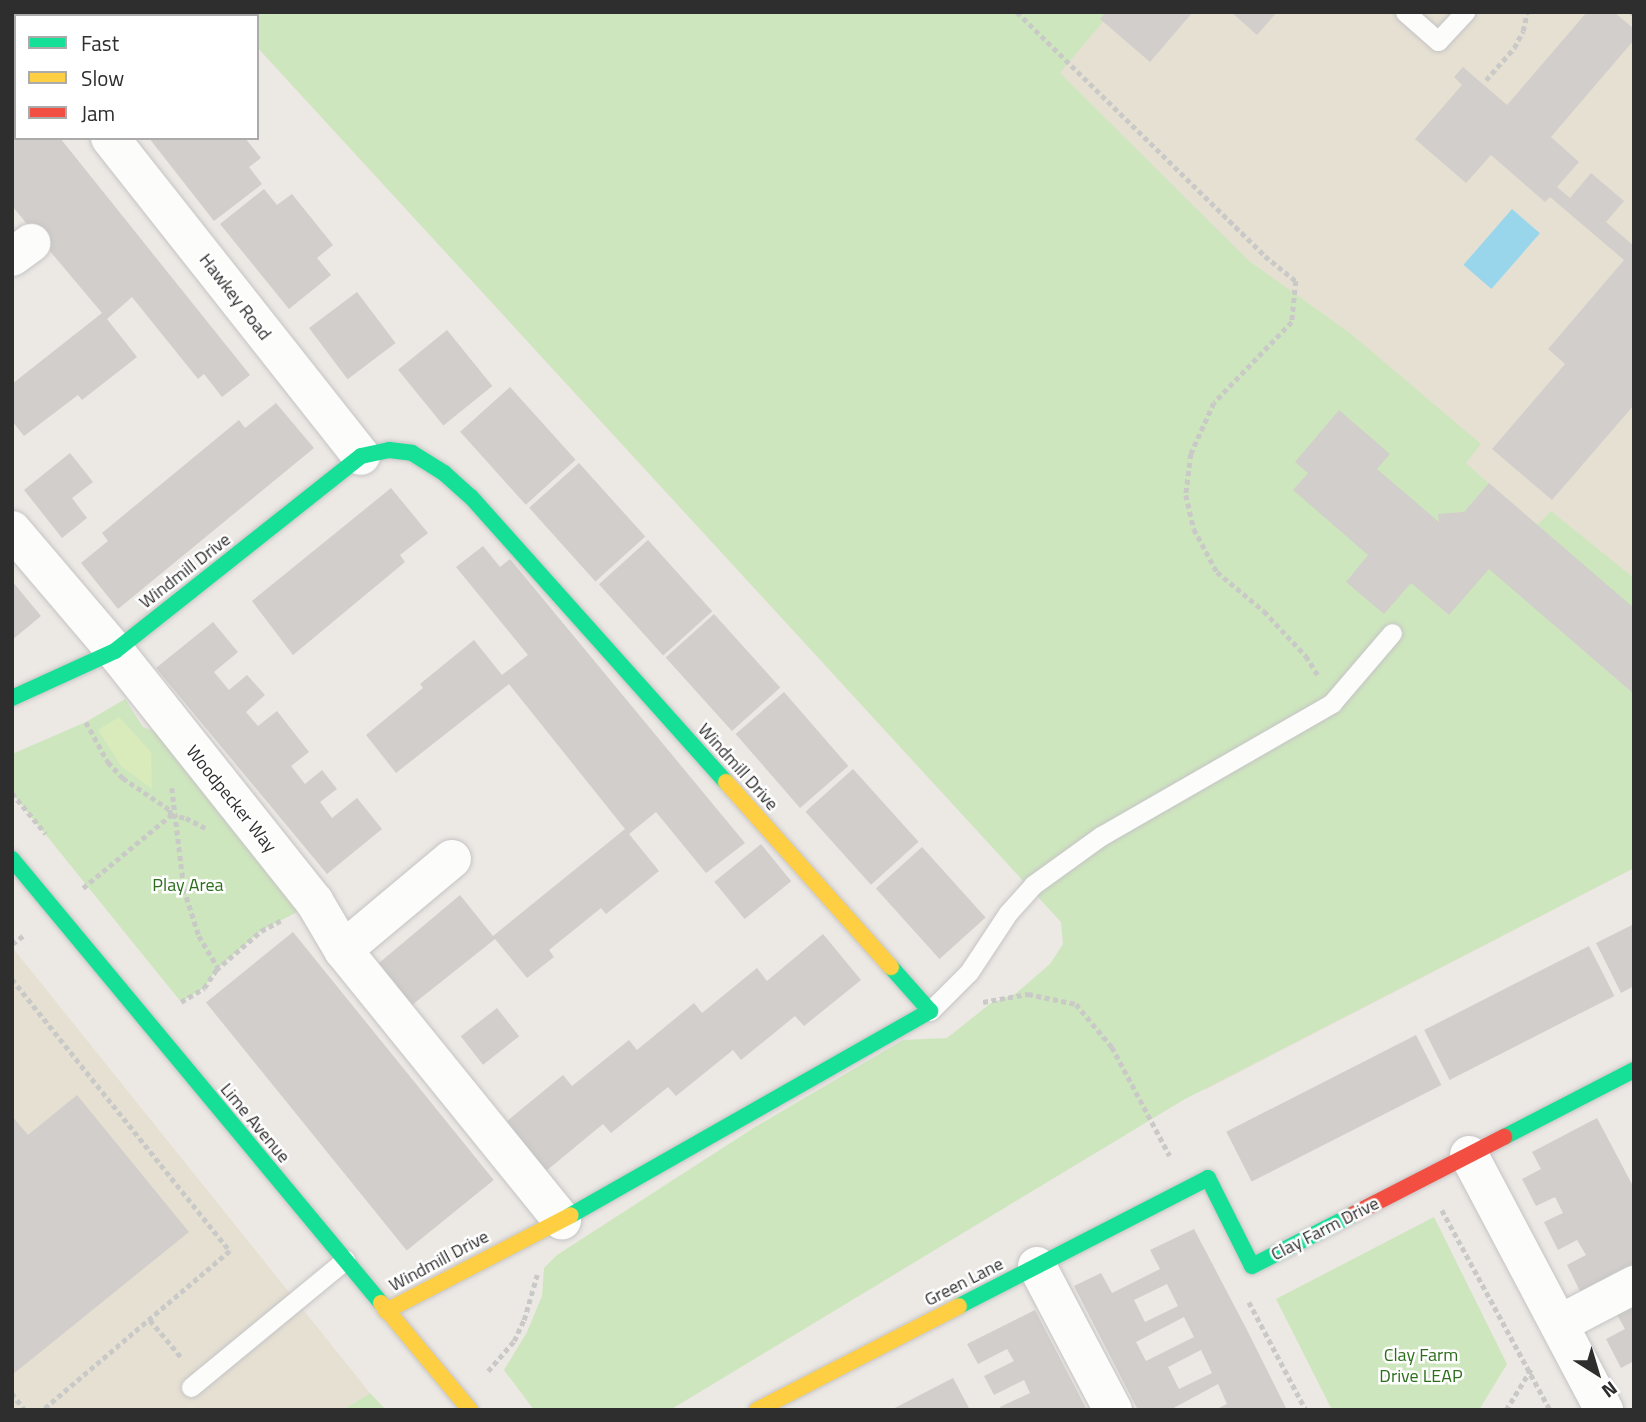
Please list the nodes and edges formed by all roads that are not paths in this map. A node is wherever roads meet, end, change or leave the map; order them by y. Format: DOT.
graph roads {
  1 [pos="1405,12"];
  2 [pos="1465,12"];
  3 [pos="112,140"];
  4 [pos="361,456"];
  5 [pos="12,530"];
  6 [pos="1392,633"];
  7 [pos="115,652"];
  8 [pos="12,698"];
  9 [pos="12,859"];
  10 [pos="452,859"];
  11 [pos="343,950"];
  12 [pos="930,1010"];
  13 [pos="1634,1070"];
  14 [pos="1473,1161"];
  15 [pos="1188,1188"];
  16 [pos="562,1220"];
  17 [pos="345,1259"];
  18 [pos="1037,1266"];
  19 [pos="1634,1285"];
  20 [pos="386,1311"];
  21 [pos="1559,1324"];
  22 [pos="191,1387"];
  23 [pos="470,1410"];
  24 [pos="757,1410"];
  25 [pos="1112,1410"];
  26 [pos="1604,1410"];
  1 -- 2 [label="lane"];
  3 -- 4 [label="street, Hawkey Road"];
  4 -- 7 [label="street, Windmill Drive"];
  4 -- 12 [label="street, Windmill Drive"];
  5 -- 7 [label="street"];
  6 -- 12 [label="lane"];
  7 -- 8 [label="street, Windmill Drive"];
  7 -- 11 [label="street, Woodpecker Way"];
  9 -- 17 [label="street, Lime Avenue"];
  10 -- 11 [label="street"];
  11 -- 16 [label="street, Woodpecker Way"];
  12 -- 16 [label="street, Windmill Drive"];
  13 -- 14 [label="street, Clay Farm Drive"];
  14 -- 15 [label="street, Clay Farm Drive"];
  14 -- 21 [label="street"];
  15 -- 18 [label="street, Green Lane"];
  16 -- 20 [label="street, Windmill Drive"];
  17 -- 20 [label="street, Lime Avenue"];
  17 -- 22 [label="lane"];
  18 -- 24 [label="street, Green Lane"];
  18 -- 25 [label="street"];
  19 -- 21 [label="street"];
  20 -- 23 [label="street, Lime Avenue"];
  21 -- 26 [label="street"];
}
